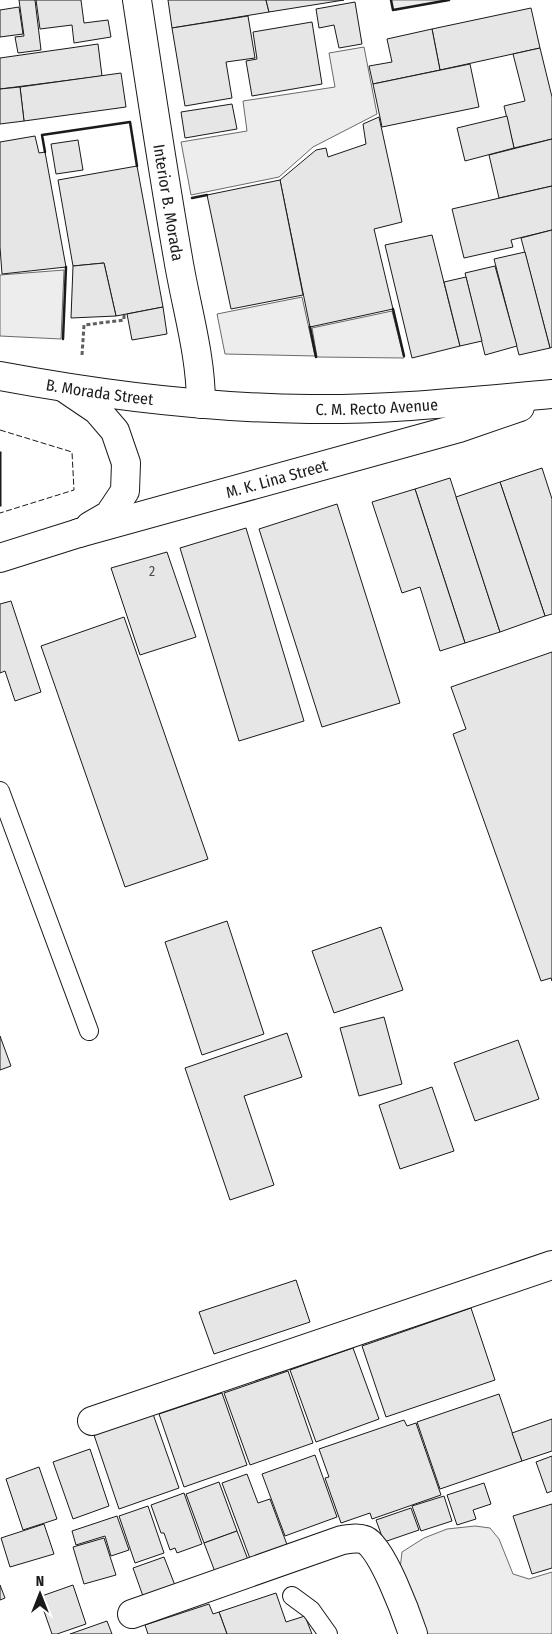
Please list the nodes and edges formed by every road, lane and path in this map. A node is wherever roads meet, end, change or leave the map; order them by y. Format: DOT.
graph roads {
  1 [pos="137,0"];
  2 [pos="124,314"];
  3 [pos="0,376"];
  4 [pos="72,388"];
  5 [pos="552,395"];
  6 [pos="200,404"];
  7 [pos="79,533"];
  8 [pos="0,558"];
  9 [pos="0,791"];
  10 [pos="89,1031"];
  11 [pos="552,1265"];
  12 [pos="92,1421"];
  13 [pos="292,1596"];
  14 [pos="132,1614"];
  15 [pos="328,1634"];
  16 [pos="413,1634"];
  1 -- 6 [label="main road, Interior B. Morada"];
  2 -- 4 [label="path"];
  3 -- 4 [label="main road, B. Morada Street"];
  4 -- 6 [label="main road, B. Morada Street"];
  4 -- 7 [label="main road"];
  5 -- 6 [label="main road, C. M. Recto Avenue"];
  5 -- 7 [label="main road, M. K. Lina Street"];
  7 -- 8 [label="main road, M. K. Lina Street"];
  9 -- 10 [label="lane"];
  11 -- 12 [label="main road"];
  13 -- 15 [label="lane"];
  14 -- 16 [label="main road"];
}
